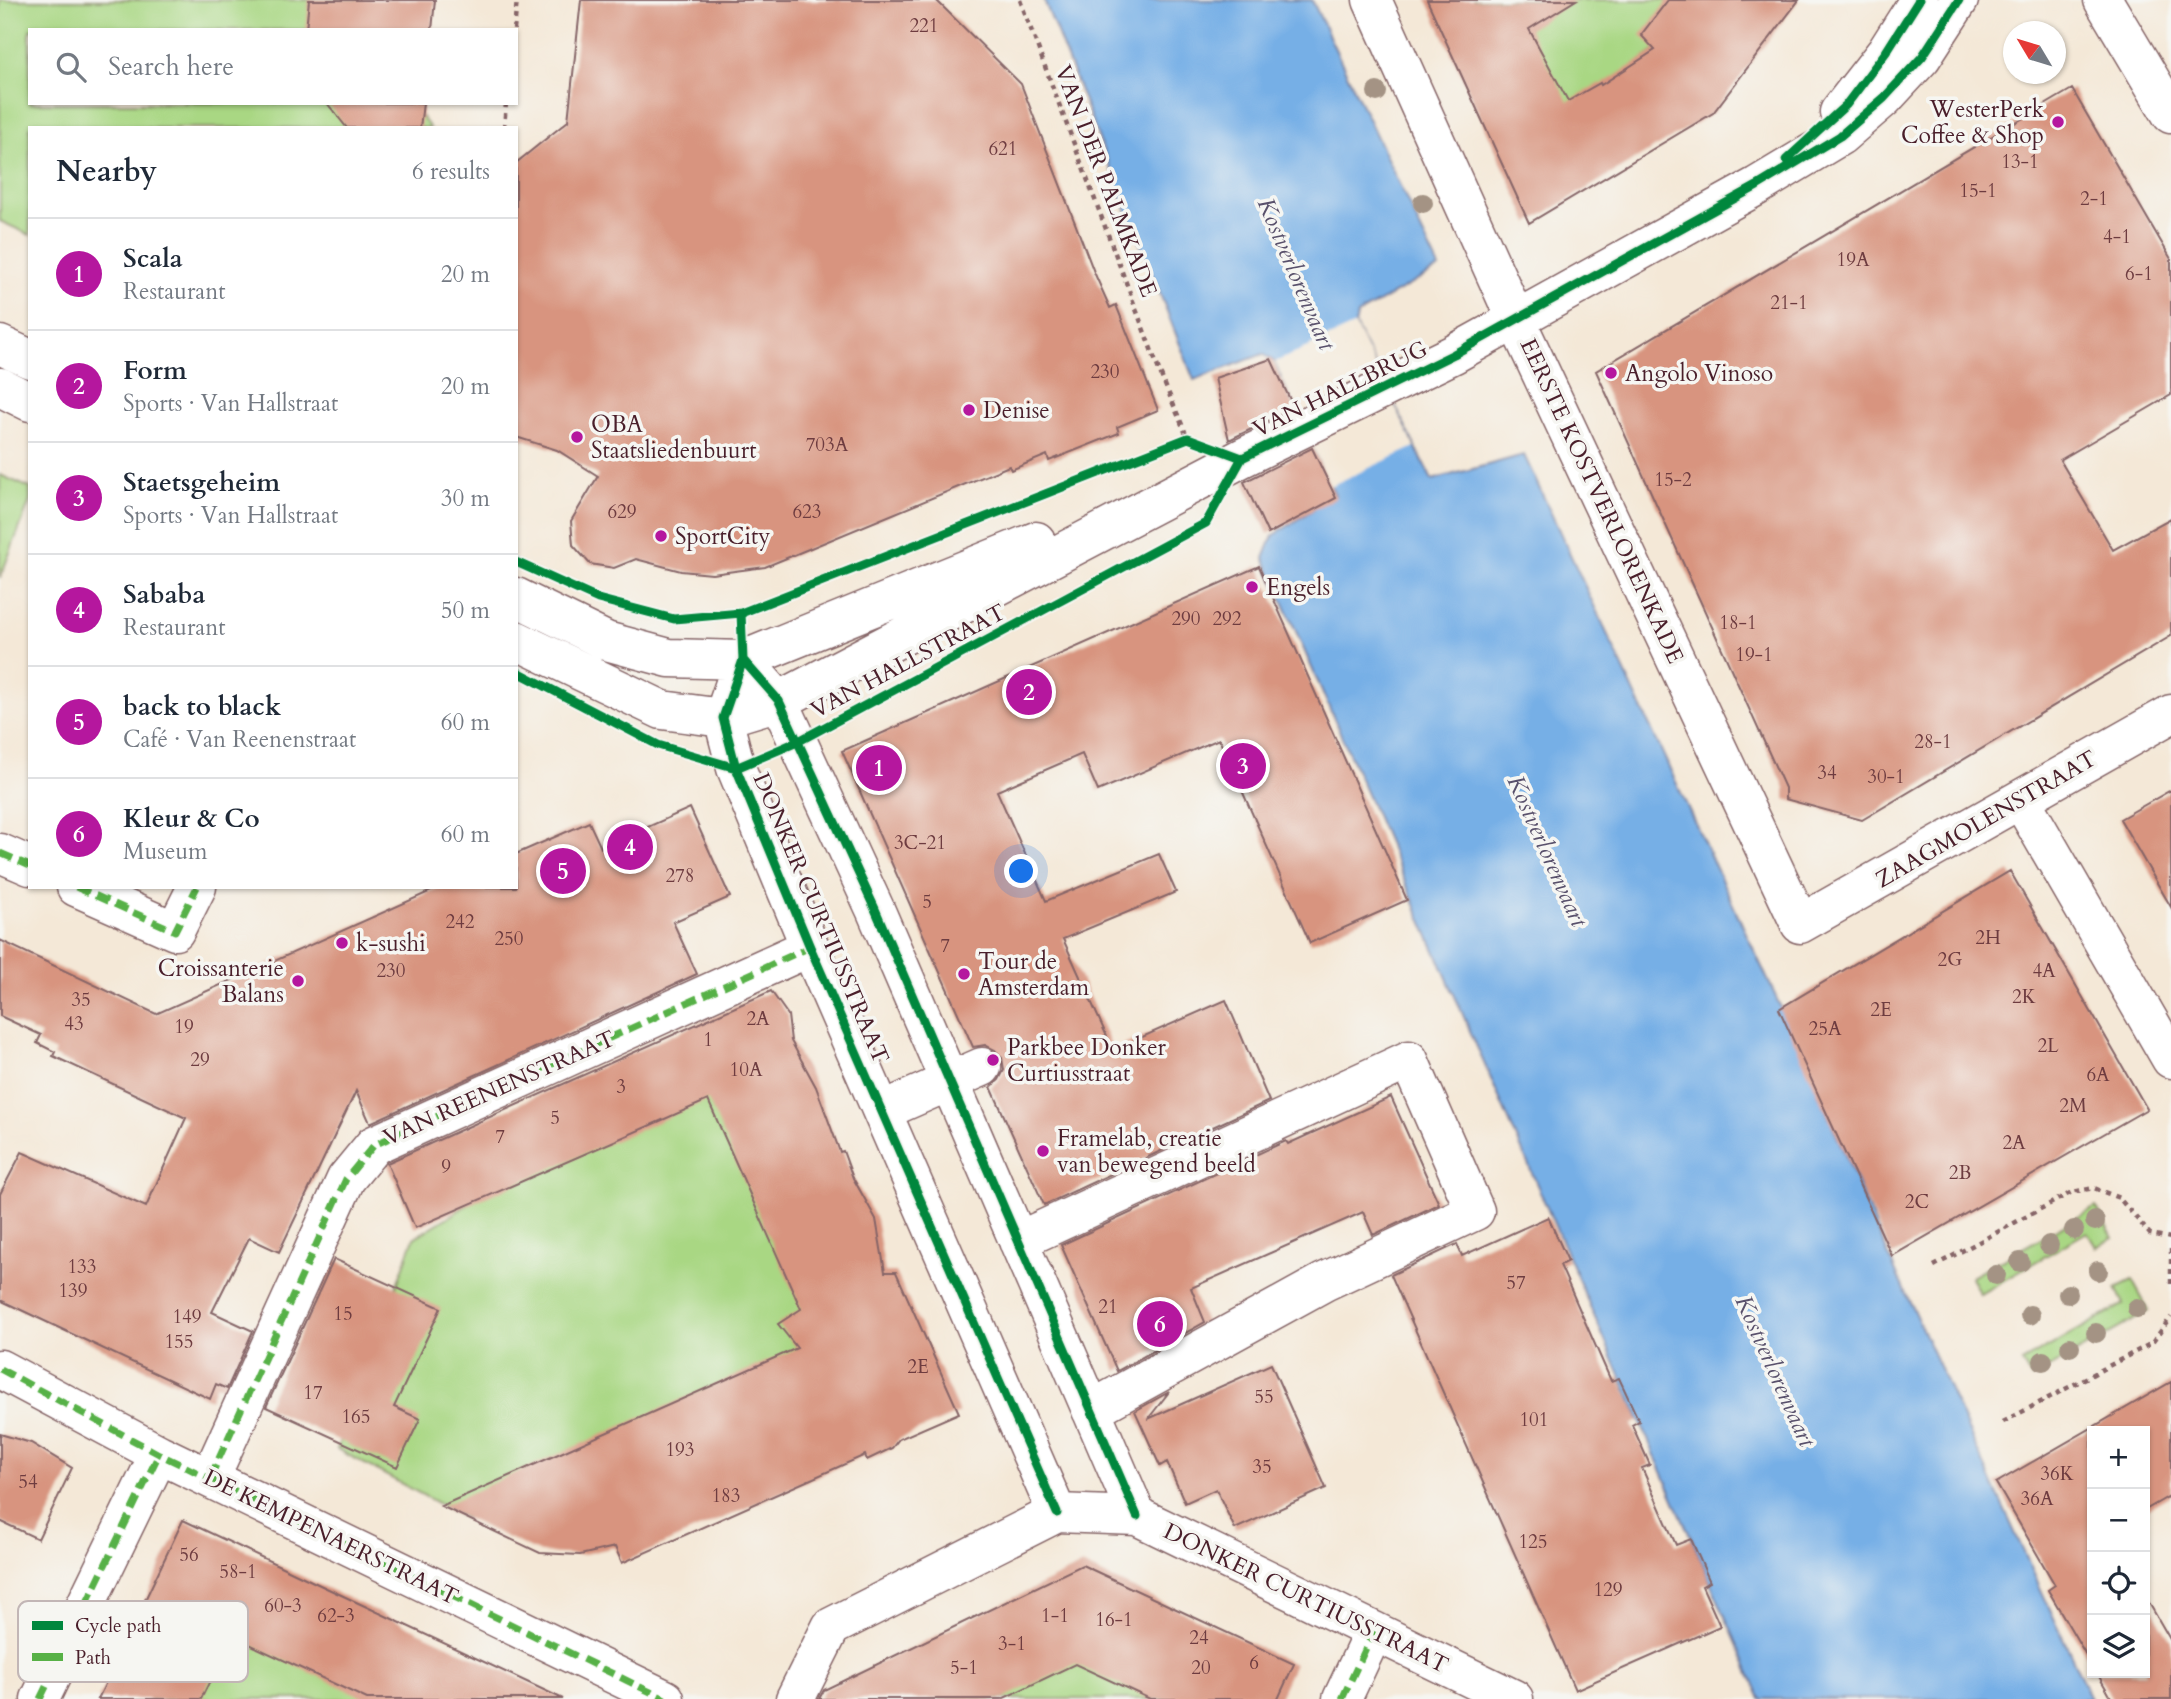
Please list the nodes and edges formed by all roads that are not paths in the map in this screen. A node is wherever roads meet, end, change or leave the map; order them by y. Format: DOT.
graph roads {
  1 [pos="1373,0"];
  2 [pos="1919,0"];
  3 [pos="1958,0"];
  4 [pos="2103,0"];
  5 [pos="2171,114"];
  6 [pos="1757,186"];
  7 [pos="1516,320"];
  8 [pos="0,345"];
  9 [pos="28,358"];
  10 [pos="0,387"];
  11 [pos="28,400"];
  12 [pos="1242,458"];
  13 [pos="518,598"];
  14 [pos="518,641"];
  15 [pos="743,660"];
  16 [pos="779,701"];
  17 [pos="2171,714"];
  18 [pos="723,718"];
  19 [pos="2021,800"];
  20 [pos="0,853"];
  21 [pos="28,865"];
  22 [pos="80,889"];
  23 [pos="196,889"];
  24 [pos="1800,924"];
  25 [pos="810,947"];
  26 [pos="2171,1059"];
  27 [pos="966,1074"];
  28 [pos="882,1111"];
  29 [pos="1018,1241"];
  30 [pos="0,1369"];
  31 [pos="1091,1410"];
  32 [pos="159,1454"];
  33 [pos="210,1478"];
  34 [pos="1057,1513"];
  35 [pos="1137,1516"];
  36 [pos="88,1601"];
  37 [pos="1374,1631"];
  38 [pos="48,1682"];
  39 [pos="40,1699"];
  40 [pos="665,1699"];
  41 [pos="795,1699"];
  42 [pos="1342,1699"];
  43 [pos="1514,1699"];
  1 -- 7 [label="street, EERSTE KOSTVERLORENKADE"];
  2 -- 6 [label="street"];
  3 -- 6 [label="street"];
  4 -- 5 [label="street"];
  6 -- 7 [label="street"];
  7 -- 12 [label="street, VAN HALLBRUG"];
  7 -- 24 [label="street, EERSTE KOSTVERLORENKADE"];
  8 -- 9 [label="street"];
  10 -- 11 [label="street"];
  12 -- 15 [label="street"];
  12 -- 16 [label="street, VAN HALLSTRAAT"];
  13 -- 15 [label="street"];
  14 -- 18 [label="street, VAN HALLSTRAAT"];
  15 -- 16 [label="street, DONKER CURTIUSSTRAAT"];
  15 -- 18 [label="street"];
  16 -- 18 [label="street, VAN HALLSTRAAT"];
  16 -- 27 [label="street, DONKER CURTIUSSTRAAT"];
  17 -- 19 [label="street, ZAAGMOLENSTRAAT"];
  18 -- 25 [label="street, DONKER CURTIUSSTRAAT"];
  19 -- 24 [label="street, ZAAGMOLENSTRAAT"];
  19 -- 26 [label="street"];
  20 -- 21 [label="street"];
  22 -- 23 [label="street"];
  25 -- 28 [label="street, DONKER CURTIUSSTRAAT"];
  25 -- 33 [label="street, VAN REENENSTRAAT"];
  27 -- 28 [label="street"];
  27 -- 29 [label="street, DONKER CURTIUSSTRAAT"];
  28 -- 34 [label="street, DONKER CURTIUSSTRAAT"];
  29 -- 31 [label="street, DONKER CURTIUSSTRAAT"];
  29 -- 31 [label="street"];
  30 -- 32 [label="street, DE KEMPENAERSTRAAT"];
  31 -- 35 [label="street, DONKER CURTIUSSTRAAT"];
  32 -- 33 [label="street, DE KEMPENAERSTRAAT"];
  32 -- 36 [label="street"];
  33 -- 40 [label="street, DE KEMPENAERSTRAAT"];
  34 -- 35 [label="street, DONKER CURTIUSSTRAAT"];
  34 -- 41 [label="street"];
  35 -- 37 [label="street, DONKER CURTIUSSTRAAT"];
  37 -- 42 [label="street"];
  37 -- 43 [label="street, DONKER CURTIUSSTRAAT"];
  38 -- 39 [label="street"];
}
